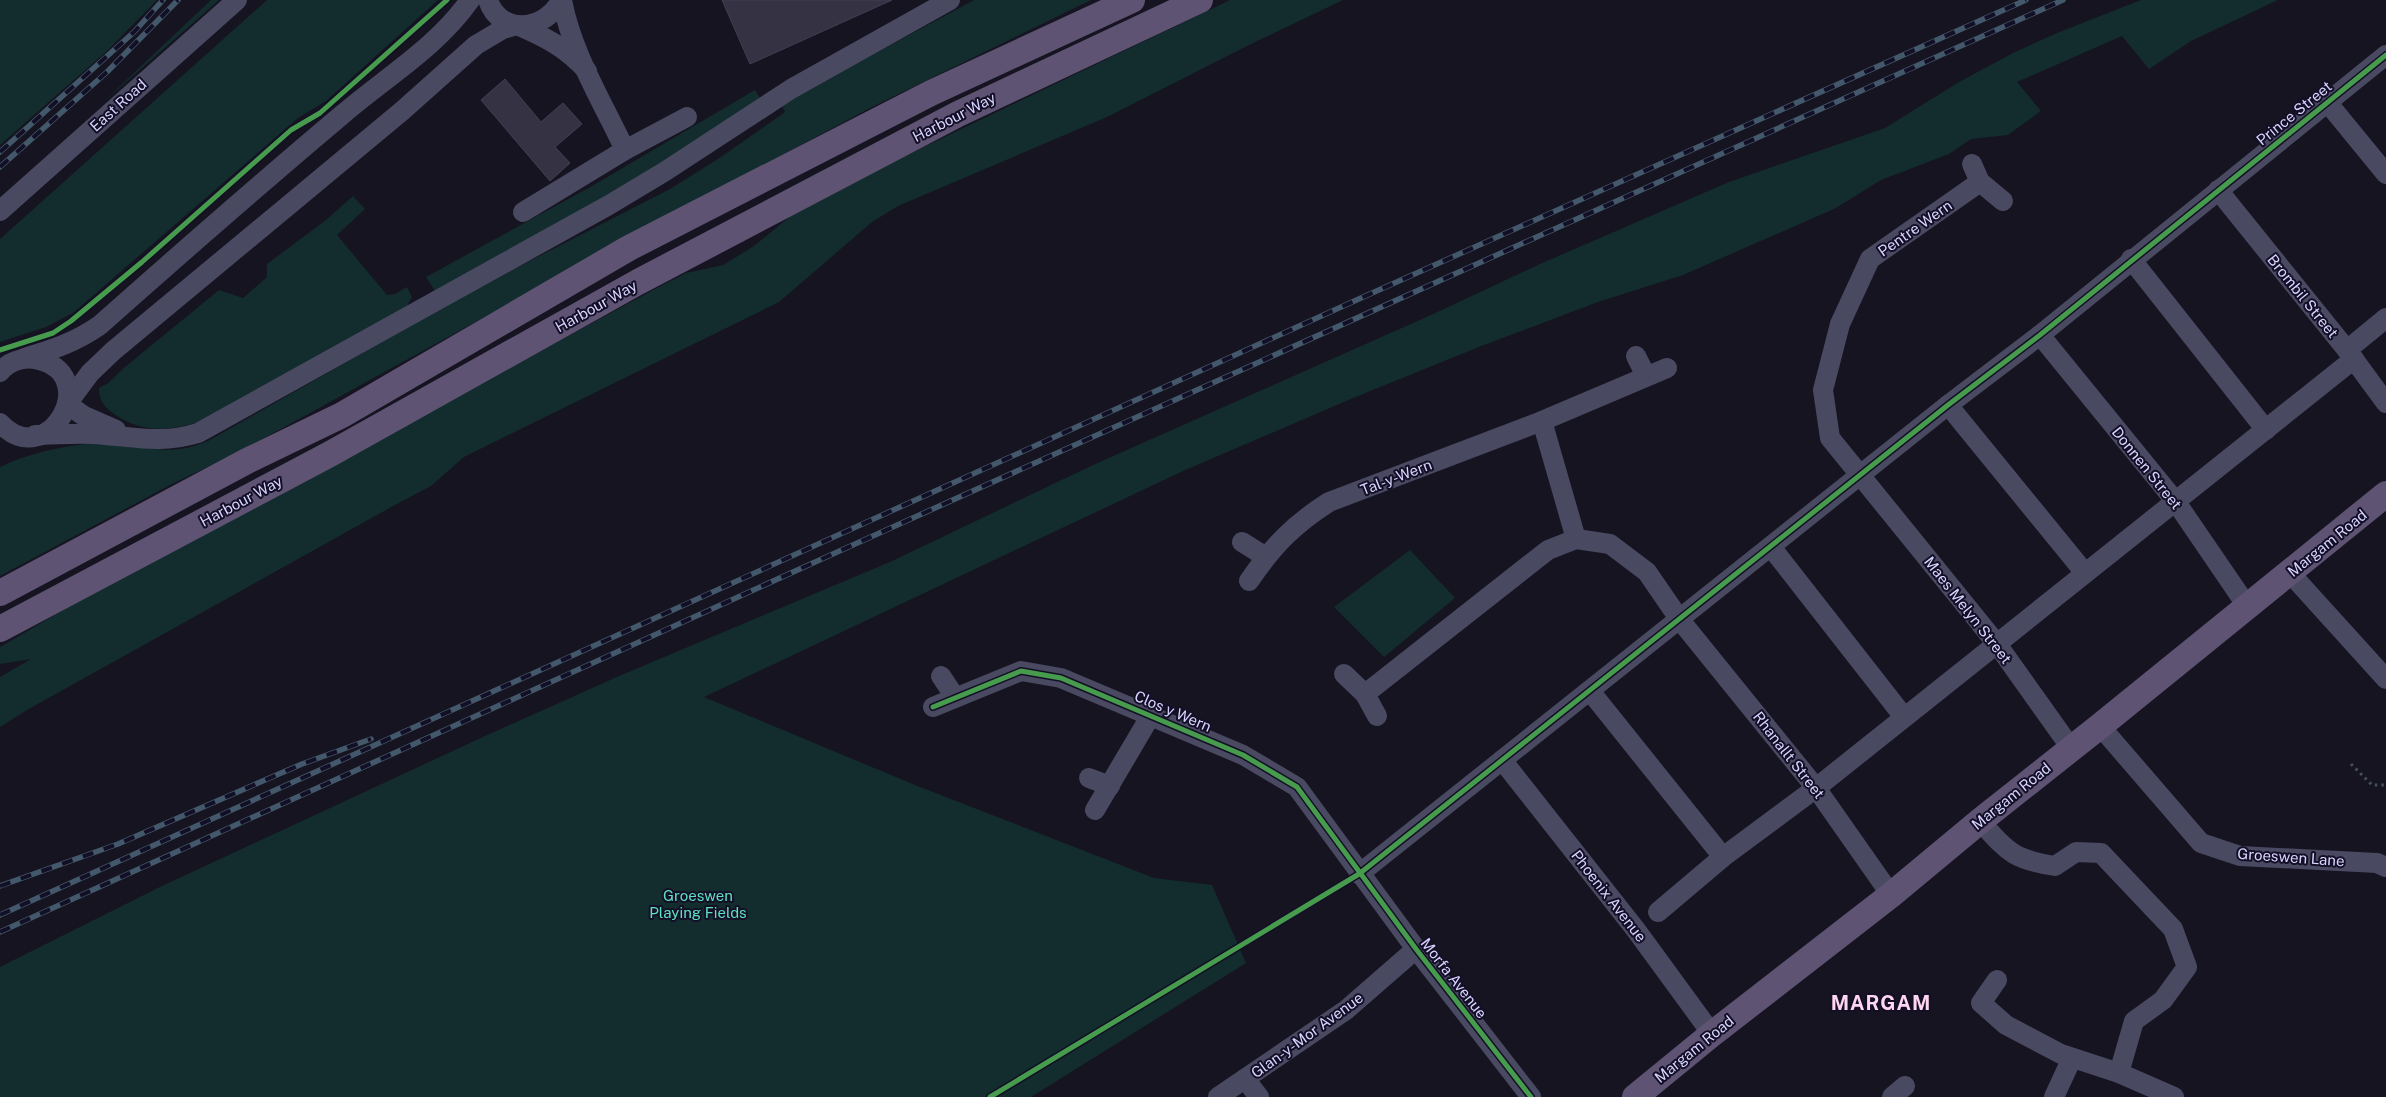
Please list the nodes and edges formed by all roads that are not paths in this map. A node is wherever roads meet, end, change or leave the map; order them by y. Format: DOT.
graph roads {
  1 [pos="236,0"];
  2 [pos="470,0"];
  3 [pos="488,0"];
  4 [pos="561,0"];
  5 [pos="950,0"];
  6 [pos="1132,0"];
  7 [pos="1200,0"];
  8 [pos="518,25"];
  9 [pos="2386,55"];
  10 [pos="587,71"];
  11 [pos="2327,102"];
  12 [pos="687,117"];
  13 [pos="625,150"];
  14 [pos="2386,174"];
  15 [pos="2218,190"];
  16 [pos="2002,200"];
  17 [pos="0,211"];
  18 [pos="523,212"];
  19 [pos="2131,259"];
  20 [pos="2386,318"];
  21 [pos="2040,335"];
  22 [pos="2351,354"];
  23 [pos="1636,356"];
  24 [pos="24,358"];
  25 [pos="1667,368"];
  26 [pos="0,372"];
  27 [pos="1646,376"];
  28 [pos="2386,403"];
  29 [pos="68,404"];
  30 [pos="1948,405"];
  31 [pos="0,422"];
  32 [pos="1542,422"];
  33 [pos="2266,430"];
  34 [pos="32,436"];
  35 [pos="134,437"];
  36 [pos="0,442"];
  37 [pos="1861,475"];
  38 [pos="2386,494"];
  39 [pos="2176,502"];
  40 [pos="1576,539"];
  41 [pos="1242,542"];
  42 [pos="1771,547"];
  43 [pos="1266,556"];
  44 [pos="2084,573"];
  45 [pos="2290,573"];
  46 [pos="1249,581"];
  47 [pos="0,593"];
  48 [pos="2247,606"];
  49 [pos="1680,620"];
  50 [pos="0,628"];
  51 [pos="1997,644"];
  52 [pos="1344,674"];
  53 [pos="942,676"];
  54 [pos="2386,679"];
  55 [pos="1590,691"];
  56 [pos="1365,694"];
  57 [pos="954,697"];
  58 [pos="933,707"];
  59 [pos="1151,715"];
  60 [pos="1376,716"];
  61 [pos="1904,717"];
  62 [pos="2100,726"];
  63 [pos="2070,748"];
  64 [pos="1502,760"];
  65 [pos="1089,778"];
  66 [pos="1110,786"];
  67 [pos="1816,788"];
  68 [pos="1095,810"];
  69 [pos="1980,821"];
  70 [pos="1723,857"];
  71 [pos="2386,867"];
  72 [pos="1360,874"];
  73 [pos="1891,895"];
  74 [pos="1658,912"];
  75 [pos="1416,949"];
  76 [pos="1997,980"];
  77 [pos="1712,1034"];
  78 [pos="2072,1058"];
  79 [pos="2119,1073"];
  80 [pos="1245,1079"];
  81 [pos="1218,1097"];
  82 [pos="1259,1097"];
  83 [pos="1530,1097"];
  84 [pos="1635,1097"];
  85 [pos="2054,1097"];
  86 [pos="2174,1097"];
  1 -- 17 [label="street, East Road"];
  2 -- 24 [label="street"];
  3 -- 8 [label="street"];
  4 -- 8 [label="street"];
  4 -- 10 [label="street"];
  5 -- 35 [label="street"];
  6 -- 47 [label="main road, Harbour Way"];
  7 -- 50 [label="main road, Harbour Way"];
  8 -- 10 [label="street"];
  8 -- 29 [label="street"];
  9 -- 11 [label="street, Prince Street"];
  10 -- 13 [label="street"];
  11 -- 14 [label="street"];
  11 -- 15 [label="street, Prince Street"];
  12 -- 13 [label="street"];
  13 -- 18 [label="street"];
  15 -- 19 [label="street, Prince Street"];
  15 -- 22 [label="street, Brombil Street"];
  16 -- 37 [label="street, Pentre Wern"];
  19 -- 21 [label="street, Prince Street"];
  19 -- 33 [label="street"];
  20 -- 22 [label="street"];
  21 -- 30 [label="street, Prince Street"];
  21 -- 39 [label="street, Donnen Street"];
  22 -- 28 [label="street, Brombil Street"];
  22 -- 33 [label="street"];
  23 -- 27 [label="street"];
  24 -- 26 [label="street"];
  24 -- 29 [label="street"];
  25 -- 27 [label="street, Tal-y-Wern"];
  27 -- 32 [label="street, Tal-y-Wern"];
  29 -- 34 [label="street"];
  29 -- 35 [label="street"];
  30 -- 37 [label="street, Prince Street"];
  30 -- 44 [label="street"];
  31 -- 34 [label="street"];
  32 -- 40 [label="street"];
  32 -- 43 [label="street, Tal-y-Wern"];
  33 -- 39 [label="street"];
  34 -- 35 [label="street"];
  34 -- 36 [label="street"];
  37 -- 42 [label="street, Prince Street"];
  37 -- 51 [label="street, Maes Melyn Street"];
  38 -- 45 [label="main road, Margam Road"];
  39 -- 44 [label="street"];
  39 -- 48 [label="street, Donnen Street"];
  40 -- 49 [label="street"];
  40 -- 56 [label="street"];
  41 -- 43 [label="street"];
  42 -- 49 [label="street, Prince Street"];
  42 -- 61 [label="street"];
  43 -- 46 [label="street, Tal-y-Wern"];
  44 -- 51 [label="street"];
  45 -- 48 [label="main road, Margam Road"];
  45 -- 54 [label="street"];
  48 -- 62 [label="main road, Margam Road"];
  49 -- 55 [label="street, Prince Street"];
  49 -- 67 [label="street, Rhanallt Street"];
  51 -- 61 [label="street"];
  51 -- 63 [label="street, Maes Melyn Street"];
  52 -- 56 [label="street"];
  53 -- 57 [label="street"];
  55 -- 64 [label="street, Prince Street"];
  55 -- 70 [label="street"];
  56 -- 60 [label="street"];
  57 -- 58 [label="street, Clos y Wern"];
  57 -- 59 [label="street, Clos y Wern"];
  59 -- 66 [label="street, Clos y Wern"];
  59 -- 72 [label="street, Clos y Wern"];
  61 -- 67 [label="street"];
  62 -- 63 [label="main road, Margam Road"];
  62 -- 71 [label="street, Groeswen Lane"];
  63 -- 69 [label="main road, Margam Road"];
  64 -- 72 [label="street, Prince Street"];
  64 -- 77 [label="street, Phoenix Avenue"];
  65 -- 66 [label="street"];
  66 -- 68 [label="street, Clos y Wern"];
  67 -- 70 [label="street"];
  67 -- 73 [label="street, Rhanallt Street"];
  69 -- 73 [label="main road, Margam Road"];
  69 -- 79 [label="street"];
  70 -- 74 [label="street"];
  72 -- 75 [label="street, Morfa Avenue"];
  73 -- 77 [label="main road, Margam Road"];
  75 -- 80 [label="street, Glan-y-Mor Avenue"];
  75 -- 83 [label="street, Morfa Avenue"];
  76 -- 78 [label="street"];
  77 -- 84 [label="main road, Margam Road"];
  78 -- 79 [label="street"];
  78 -- 85 [label="street"];
  79 -- 86 [label="street"];
  80 -- 81 [label="street, Glan-y-Mor Avenue"];
  80 -- 82 [label="street"];
}
